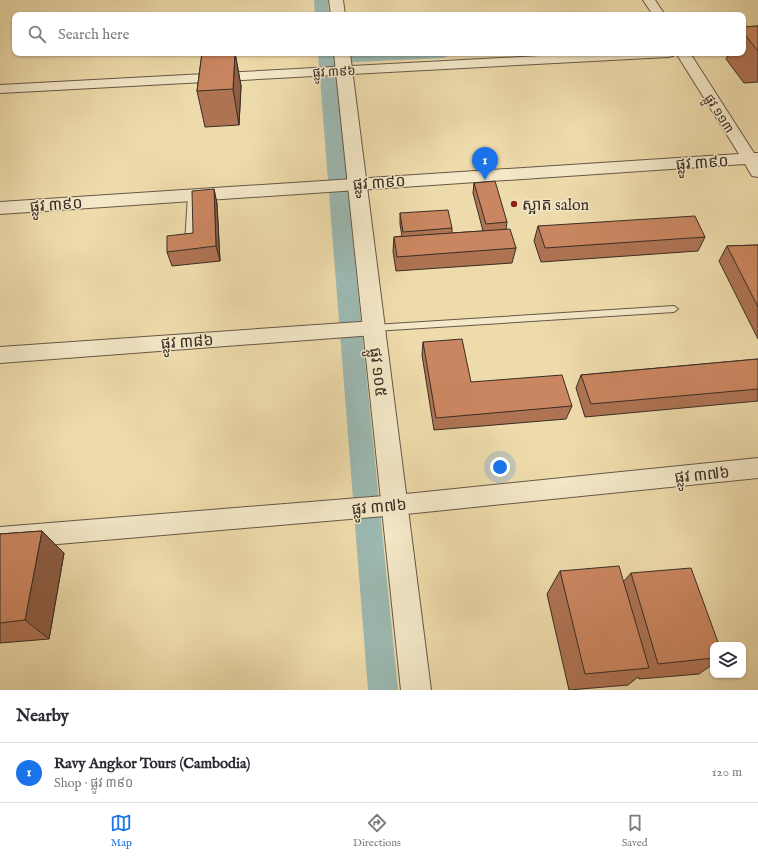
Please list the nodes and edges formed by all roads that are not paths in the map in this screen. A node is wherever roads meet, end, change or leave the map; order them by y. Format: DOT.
graph roads {
  1 [pos="336,0"];
  2 [pos="649,0"];
  3 [pos="338,12"];
  4 [pos="657,12"];
  5 [pos="559,56"];
  6 [pos="685,56"];
  7 [pos="341,62"];
  8 [pos="0,89"];
  9 [pos="754,158"];
  10 [pos="758,172"];
  11 [pos="353,184"];
  12 [pos="192,195"];
  13 [pos="0,208"];
  14 [pos="189,244"];
  15 [pos="674,309"];
  16 [pos="368,328"];
  17 [pos="0,354"];
  18 [pos="758,468"];
  19 [pos="388,506"];
  20 [pos="0,538"];
  21 [pos="416,690"];
  1 -- 3 [label="street"];
  2 -- 4 [label="street"];
  5 -- 7 [label="street, ផ្លូវ ៣៩៦"];
  6 -- 9 [label="street, ផ្លូវ ១១៣"];
  7 -- 8 [label="street, ផ្លូវ ៣៩៦"];
  7 -- 11 [label="street, ផ្លូវ ១០៥"];
  9 -- 10 [label="street, ផ្លូវ ១១៣"];
  9 -- 11 [label="street, ផ្លូវ ៣៩០"];
  11 -- 12 [label="street, ផ្លូវ ៣៩០"];
  11 -- 16 [label="street, ផ្លូវ ១០៥"];
  12 -- 13 [label="street, ផ្លូវ ៣៩០"];
  12 -- 14 [label="lane"];
  15 -- 16 [label="lane"];
  16 -- 17 [label="street, ផ្លូវ ៣៨៦"];
  16 -- 19 [label="street, ផ្លូវ ១០៥"];
  18 -- 19 [label="street, ផ្លូវ ៣៧៦"];
  19 -- 20 [label="street, ផ្លូវ ៣៧៦"];
  19 -- 21 [label="street, ផ្លូវ ១០៥"];
}
